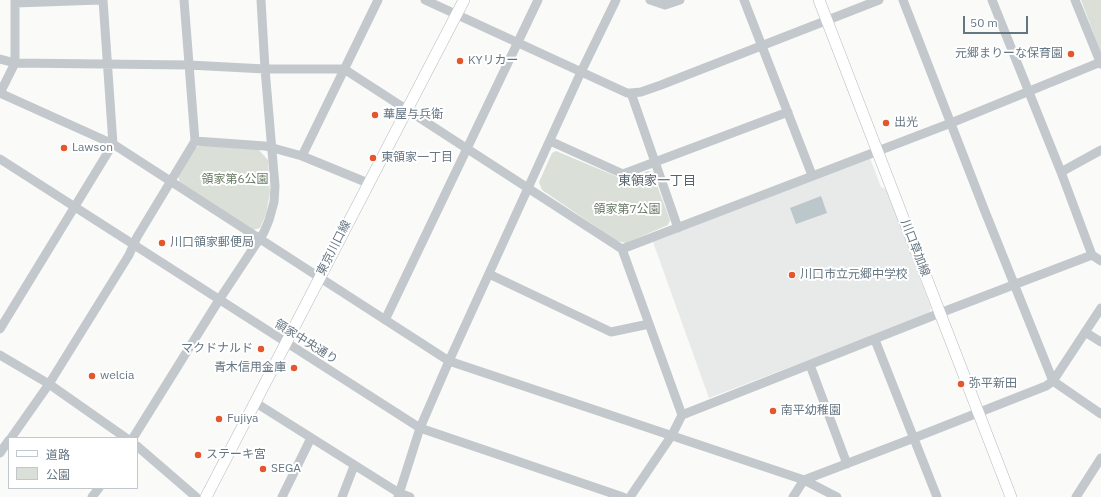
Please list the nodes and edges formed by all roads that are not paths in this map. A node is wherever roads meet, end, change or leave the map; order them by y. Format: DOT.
graph roads {
  1 [pos="102,0"];
  2 [pos="184,0"];
  3 [pos="261,0"];
  4 [pos="378,0"];
  5 [pos="424,0"];
  6 [pos="464,0"];
  7 [pos="538,0"];
  8 [pos="616,0"];
  9 [pos="650,0"];
  10 [pos="680,0"];
  11 [pos="744,0"];
  12 [pos="819,0"];
  13 [pos="879,0"];
  14 [pos="903,0"];
  15 [pos="992,0"];
  16 [pos="1075,0"];
  17 [pos="54,1"];
  18 [pos="15,2"];
  19 [pos="456,15"];
  20 [pos="827,20"];
  21 [pos="517,43"];
  22 [pos="761,46"];
  23 [pos="0,59"];
  24 [pos="15,63"];
  25 [pos="1101,63"];
  26 [pos="108,65"];
  27 [pos="189,65"];
  28 [pos="265,69"];
  29 [pos="344,69"];
  30 [pos="581,72"];
  31 [pos="1028,92"];
  32 [pos="0,93"];
  33 [pos="631,93"];
  34 [pos="407,110"];
  35 [pos="788,112"];
  36 [pos="951,123"];
  37 [pos="195,141"];
  38 [pos="550,141"];
  39 [pos="113,144"];
  40 [pos="273,148"];
  41 [pos="466,148"];
  42 [pos="877,150"];
  43 [pos="1101,150"];
  44 [pos="302,156"];
  45 [pos="0,159"];
  46 [pos="655,162"];
  47 [pos="1061,172"];
  48 [pos="812,175"];
  49 [pos="170,182"];
  50 [pos="368,183"];
  51 [pos="529,188"];
  52 [pos="75,208"];
  53 [pos="678,228"];
  54 [pos="259,239"];
  55 [pos="134,245"];
  56 [pos="622,250"];
  57 [pos="1092,255"];
  58 [pos="1101,261"];
  59 [pos="489,274"];
  60 [pos="319,278"];
  61 [pos="1014,285"];
  62 [pos="219,300"];
  63 [pos="1101,308"];
  64 [pos="940,313"];
  65 [pos="385,320"];
  66 [pos="649,324"];
  67 [pos="0,329"];
  68 [pos="1085,332"];
  69 [pos="875,340"];
  70 [pos="1101,342"];
  71 [pos="286,343"];
  72 [pos="0,355"];
  73 [pos="449,361"];
  74 [pos="810,365"];
  75 [pos="1053,380"];
  76 [pos="49,384"];
  77 [pos="256,403"];
  78 [pos="979,412"];
  79 [pos="1101,414"];
  80 [pos="682,415"];
  81 [pos="420,428"];
  82 [pos="672,436"];
  83 [pos="11,437"];
  84 [pos="125,437"];
  85 [pos="134,437"];
  86 [pos="311,438"];
  87 [pos="914,438"];
  88 [pos="8,442"];
  89 [pos="138,447"];
  90 [pos="0,452"];
  91 [pos="1101,458"];
  92 [pos="847,464"];
  93 [pos="354,466"];
  94 [pos="804,480"];
  95 [pos="398,495"];
  96 [pos="196,497"];
  97 [pos="206,497"];
  98 [pos="282,497"];
  99 [pos="342,497"];
  100 [pos="410,497"];
  101 [pos="623,497"];
  102 [pos="630,497"];
  103 [pos="793,497"];
  104 [pos="836,497"];
  105 [pos="937,497"];
  106 [pos="1011,497"];
  107 [pos="1076,497"];
  1 -- 17 [label="street"];
  1 -- 26 [label="street"];
  2 -- 27 [label="street"];
  3 -- 28 [label="street"];
  4 -- 29 [label="street"];
  5 -- 19 [label="street"];
  6 -- 19 [label="main road, 東京川口線"];
  7 -- 21 [label="street"];
  8 -- 30 [label="street"];
  9 -- 10 [label="street"];
  11 -- 22 [label="street"];
  12 -- 20 [label="main road, 川口草加線"];
  13 -- 20 [label="street"];
  14 -- 36 [label="street"];
  15 -- 31 [label="street"];
  16 -- 25 [label="street"];
  17 -- 18 [label="street"];
  18 -- 24 [label="street"];
  19 -- 21 [label="street"];
  19 -- 34 [label="main road, 東京川口線"];
  20 -- 22 [label="street"];
  20 -- 42 [label="main road, 川口草加線"];
  21 -- 30 [label="street"];
  21 -- 41 [label="street"];
  22 -- 33 [label="street"];
  22 -- 35 [label="street"];
  23 -- 24 [label="street"];
  24 -- 26 [label="street"];
  24 -- 32 [label="street"];
  25 -- 31 [label="street"];
  26 -- 27 [label="street"];
  26 -- 39 [label="street"];
  27 -- 28 [label="street"];
  27 -- 37 [label="street"];
  28 -- 29 [label="street"];
  28 -- 40 [label="street"];
  29 -- 34 [label="street"];
  29 -- 44 [label="street"];
  30 -- 33 [label="street"];
  30 -- 38 [label="street"];
  31 -- 36 [label="street"];
  31 -- 47 [label="street"];
  32 -- 39 [label="street"];
  33 -- 46 [label="street"];
  34 -- 41 [label="street"];
  34 -- 50 [label="main road, 東京川口線"];
  35 -- 46 [label="street"];
  35 -- 48 [label="street"];
  36 -- 42 [label="street"];
  36 -- 61 [label="street"];
  37 -- 40 [label="street"];
  37 -- 49 [label="street"];
  38 -- 46 [label="street"];
  38 -- 51 [label="street"];
  39 -- 49 [label="street"];
  39 -- 52 [label="street"];
  40 -- 44 [label="street"];
  40 -- 54 [label="street"];
  41 -- 51 [label="street"];
  41 -- 65 [label="street"];
  42 -- 48 [label="street"];
  42 -- 64 [label="main road, 川口草加線"];
  43 -- 47 [label="street"];
  44 -- 50 [label="street"];
  45 -- 52 [label="street, 領家中央通り"];
  46 -- 53 [label="street"];
  47 -- 57 [label="street"];
  48 -- 53 [label="street"];
  49 -- 54 [label="street"];
  49 -- 55 [label="street"];
  50 -- 60 [label="main road, 東京川口線"];
  51 -- 56 [label="street"];
  51 -- 59 [label="street"];
  52 -- 55 [label="street, 領家中央通り"];
  52 -- 67 [label="street"];
  53 -- 56 [label="street"];
  54 -- 60 [label="street"];
  54 -- 62 [label="street"];
  55 -- 62 [label="street, 領家中央通り"];
  55 -- 76 [label="street"];
  56 -- 66 [label="street"];
  57 -- 58 [label="street"];
  57 -- 61 [label="street"];
  59 -- 66 [label="street"];
  59 -- 73 [label="street"];
  60 -- 65 [label="street"];
  60 -- 71 [label="main road, 東京川口線"];
  61 -- 64 [label="street"];
  61 -- 75 [label="street"];
  62 -- 71 [label="street, 領家中央通り"];
  62 -- 85 [label="street"];
  63 -- 68 [label="street"];
  64 -- 69 [label="street"];
  64 -- 78 [label="main road, 川口草加線"];
  65 -- 73 [label="street"];
  66 -- 80 [label="street"];
  68 -- 70 [label="street"];
  68 -- 75 [label="street"];
  69 -- 74 [label="street"];
  69 -- 87 [label="street"];
  71 -- 77 [label="main road, 東京川口線"];
  71 -- 81 [label="street, 領家中央通り"];
  72 -- 76 [label="street"];
  73 -- 81 [label="street"];
  73 -- 82 [label="street"];
  74 -- 80 [label="street"];
  74 -- 92 [label="street"];
  75 -- 78 [label="street"];
  75 -- 79 [label="street"];
  76 -- 83 [label="street"];
  76 -- 84 [label="street"];
  77 -- 86 [label="street"];
  77 -- 97 [label="main road, 東京川口線"];
  78 -- 87 [label="street"];
  78 -- 106 [label="main road, 川口草加線"];
  80 -- 82 [label="street"];
  81 -- 95 [label="street"];
  81 -- 101 [label="street, 領家中央通り"];
  82 -- 94 [label="street"];
  82 -- 102 [label="street"];
  86 -- 93 [label="street"];
  86 -- 98 [label="street"];
  87 -- 92 [label="street"];
  87 -- 105 [label="street"];
  88 -- 90 [label="street"];
  89 -- 96 [label="street"];
  91 -- 107 [label="street"];
  92 -- 94 [label="street"];
  93 -- 95 [label="street"];
  93 -- 99 [label="street"];
  94 -- 103 [label="street"];
  94 -- 104 [label="street"];
  95 -- 100 [label="street"];
}
